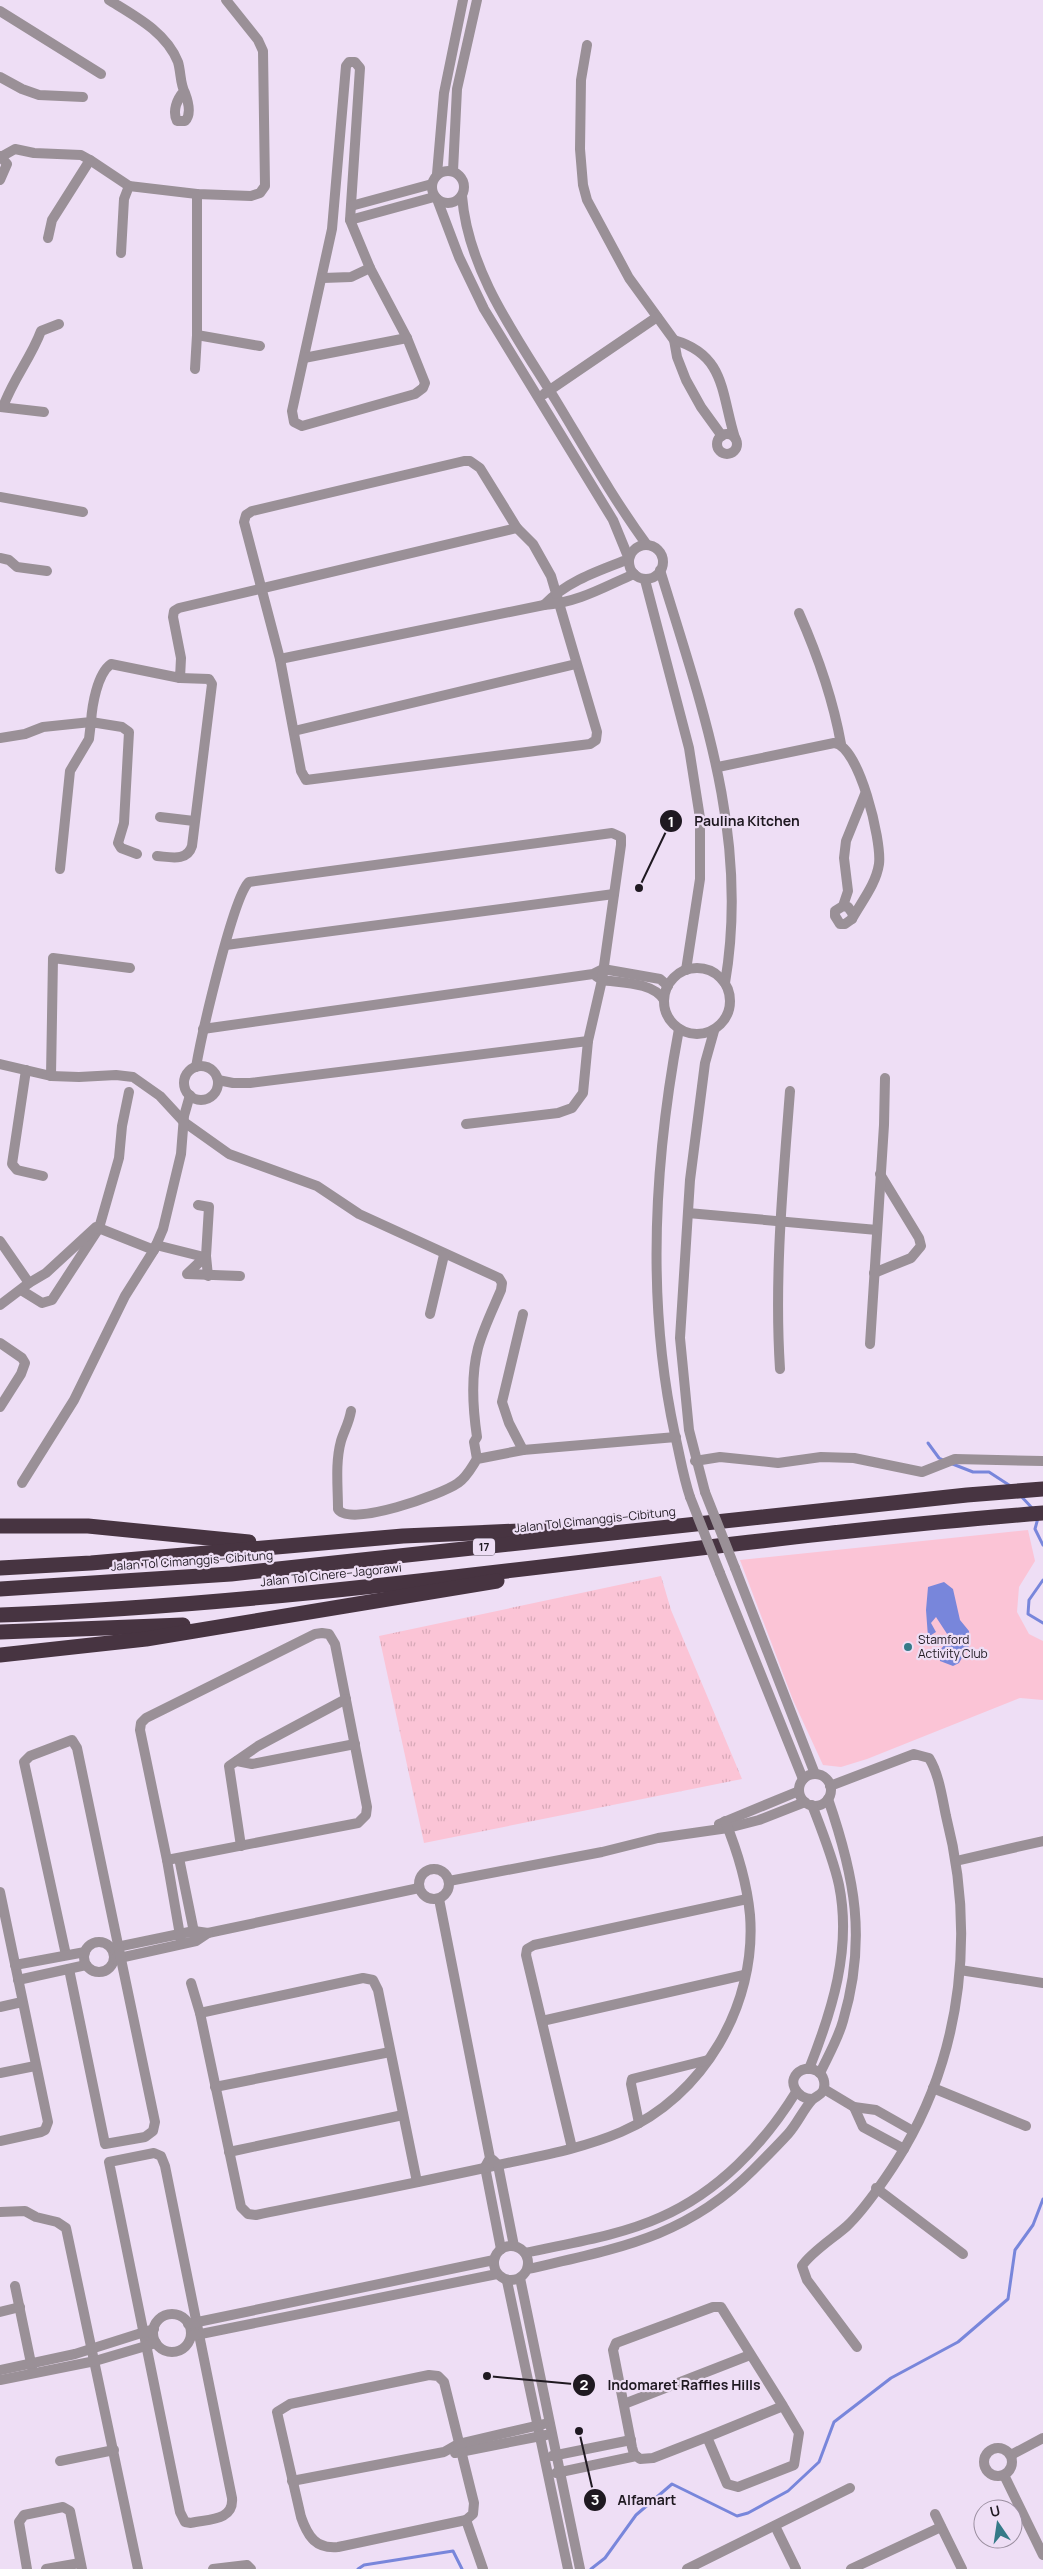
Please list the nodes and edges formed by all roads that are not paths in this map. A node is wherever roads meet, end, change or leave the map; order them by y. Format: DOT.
graph roads {
  1 [pos="4,0"];
  2 [pos="109,0"];
  3 [pos="226,0"];
  4 [pos="464,0"];
  5 [pos="478,0"];
  6 [pos="0,7"];
  7 [pos="0,11"];
  8 [pos="586,45"];
  9 [pos="101,74"];
  10 [pos="0,77"];
  11 [pos="184,91"];
  12 [pos="83,97"];
  13 [pos="0,156"];
  14 [pos="90,160"];
  15 [pos="453,171"];
  16 [pos="437,174"];
  17 [pos="0,180"];
  18 [pos="432,184"];
  19 [pos="130,186"];
  20 [pos="196,194"];
  21 [pos="462,196"];
  22 [pos="436,198"];
  23 [pos="351,206"];
  24 [pos="350,220"];
  25 [pos="48,238"];
  26 [pos="121,254"];
  27 [pos="370,268"];
  28 [pos="323,278"];
  29 [pos="657,317"];
  30 [pos="58,324"];
  31 [pos="197,335"];
  32 [pos="407,338"];
  33 [pos="674,340"];
  34 [pos="260,346"];
  35 [pos="304,358"];
  36 [pos="195,369"];
  37 [pos="550,391"];
  38 [pos="538,398"];
  39 [pos="2,407"];
  40 [pos="44,412"];
  41 [pos="728,416"];
  42 [pos="712,422"];
  43 [pos="722,436"];
  44 [pos="735,438"];
  45 [pos="0,497"];
  46 [pos="83,512"];
  47 [pos="517,528"];
  48 [pos="647,545"];
  49 [pos="0,558"];
  50 [pos="629,559"];
  51 [pos="660,570"];
  52 [pos="46,571"];
  53 [pos="634,574"];
  54 [pos="645,580"];
  55 [pos="262,587"];
  56 [pos="557,591"];
  57 [pos="560,604"];
  58 [pos="544,605"];
  59 [pos="800,613"];
  60 [pos="280,659"];
  61 [pos="576,664"];
  62 [pos="180,678"];
  63 [pos="91,722"];
  64 [pos="294,731"];
  65 [pos="0,738"];
  66 [pos="841,744"];
  67 [pos="718,767"];
  68 [pos="865,794"];
  69 [pos="160,817"];
  70 [pos="194,821"];
  71 [pos="138,854"];
  72 [pos="157,856"];
  73 [pos="60,869"];
  74 [pos="848,892"];
  75 [pos="614,894"];
  76 [pos="864,898"];
  77 [pos="843,906"];
  78 [pos="852,919"];
  79 [pos="226,945"];
  80 [pos="130,968"];
  81 [pos="686,970"];
  82 [pos="599,974"];
  83 [pos="725,983"];
  84 [pos="668,986"];
  85 [pos="664,1000"];
  86 [pos="202,1029"];
  87 [pos="679,1029"];
  88 [pos="714,1031"];
  89 [pos="588,1041"];
  90 [pos="0,1064"];
  91 [pos="196,1067"];
  92 [pos="26,1070"];
  93 [pos="51,1076"];
  94 [pos="885,1078"];
  95 [pos="218,1080"];
  96 [pos="790,1091"];
  97 [pos="129,1092"];
  98 [pos="190,1096"];
  99 [pos="184,1122"];
  100 [pos="466,1124"];
  101 [pos="880,1174"];
  102 [pos="43,1176"];
  103 [pos="198,1205"];
  104 [pos="688,1213"];
  105 [pos="780,1222"];
  106 [pos="99,1228"];
  107 [pos="877,1230"];
  108 [pos="0,1240"];
  109 [pos="155,1248"];
  110 [pos="5,1254"];
  111 [pos="444,1255"];
  112 [pos="205,1256"];
  113 [pos="874,1273"];
  114 [pos="208,1276"];
  115 [pos="240,1276"];
  116 [pos="29,1283"];
  117 [pos="20,1290"];
  118 [pos="0,1305"];
  119 [pos="430,1314"];
  120 [pos="522,1314"];
  121 [pos="0,1343"];
  122 [pos="870,1344"];
  123 [pos="780,1369"];
  124 [pos="0,1407"];
  125 [pos="351,1411"];
  126 [pos="676,1437"];
  127 [pos="522,1450"];
  128 [pos="477,1459"];
  129 [pos="695,1461"];
  130 [pos="1043,1461"];
  131 [pos="22,1483"];
  132 [pos="1041,1489"];
  133 [pos="1043,1513"];
  134 [pos="689,1525"];
  135 [pos="0,1526"];
  136 [pos="288,1546"];
  137 [pos="664,1553"];
  138 [pos="0,1568"];
  139 [pos="0,1589"];
  140 [pos="0,1615"];
  141 [pos="252,1622"];
  142 [pos="0,1632"];
  143 [pos="0,1655"];
  144 [pos="346,1699"];
  145 [pos="355,1744"];
  146 [pos="237,1762"];
  147 [pos="815,1774"];
  148 [pos="803,1779"];
  149 [pos="830,1786"];
  150 [pos="799,1791"];
  151 [pos="828,1799"];
  152 [pos="809,1804"];
  153 [pos="726,1824"];
  154 [pos="1043,1841"];
  155 [pos="241,1846"];
  156 [pos="179,1858"];
  157 [pos="167,1860"];
  158 [pos="956,1861"];
  159 [pos="448,1881"];
  160 [pos="419,1888"];
  161 [pos="0,1892"];
  162 [pos="439,1899"];
  163 [pos="748,1899"];
  164 [pos="195,1936"];
  165 [pos="181,1939"];
  166 [pos="5,1945"];
  167 [pos="114,1947"];
  168 [pos="85,1952"];
  169 [pos="66,1955"];
  170 [pos="117,1958"];
  171 [pos="15,1965"];
  172 [pos="86,1965"];
  173 [pos="69,1969"];
  174 [pos="960,1970"];
  175 [pos="744,1976"];
  176 [pos="18,1980"];
  177 [pos="191,1983"];
  178 [pos="1043,1983"];
  179 [pos="22,2002"];
  180 [pos="0,2007"];
  181 [pos="200,2013"];
  182 [pos="542,2021"];
  183 [pos="390,2052"];
  184 [pos="708,2060"];
  185 [pos="35,2066"];
  186 [pos="809,2069"];
  187 [pos="820,2073"];
  188 [pos="0,2074"];
  189 [pos="215,2087"];
  190 [pos="933,2088"];
  191 [pos="824,2089"];
  192 [pos="796,2092"];
  193 [pos="813,2099"];
  194 [pos="854,2107"];
  195 [pos="403,2115"];
  196 [pos="639,2123"];
  197 [pos="1026,2126"];
  198 [pos="913,2130"];
  199 [pos="0,2141"];
  200 [pos="572,2148"];
  201 [pos="904,2149"];
  202 [pos="229,2152"];
  203 [pos="491,2163"];
  204 [pos="417,2182"];
  205 [pos="876,2188"];
  206 [pos="0,2212"];
  207 [pos="514,2246"];
  208 [pos="501,2249"];
  209 [pos="526,2253"];
  210 [pos="963,2254"];
  211 [pos="494,2260"];
  212 [pos="528,2269"];
  213 [pos="497,2274"];
  214 [pos="520,2278"];
  215 [pos="507,2280"];
  216 [pos="15,2286"];
  217 [pos="20,2307"];
  218 [pos="0,2312"];
  219 [pos="192,2322"];
  220 [pos="154,2328"];
  221 [pos="143,2331"];
  222 [pos="195,2335"];
  223 [pos="151,2344"];
  224 [pos="857,2347"];
  225 [pos="93,2349"];
  226 [pos="750,2355"];
  227 [pos="95,2361"];
  228 [pos="32,2368"];
  229 [pos="0,2370"];
  230 [pos="0,2380"];
  231 [pos="624,2404"];
  232 [pos="783,2406"];
  233 [pos="550,2423"];
  234 [pos="538,2425"];
  235 [pos="552,2434"];
  236 [pos="540,2436"];
  237 [pos="707,2437"];
  238 [pos="1043,2438"];
  239 [pos="631,2440"];
  240 [pos="459,2449"];
  241 [pos="114,2450"];
  242 [pos="557,2455"];
  243 [pos="1011,2455"];
  244 [pos="636,2456"];
  245 [pos="544,2458"];
  246 [pos="60,2461"];
  247 [pos="560,2472"];
  248 [pos="547,2475"];
  249 [pos="1004,2476"];
  250 [pos="292,2481"];
  251 [pos="850,2488"];
  252 [pos="935,2514"];
  253 [pos="466,2520"];
  254 [pos="775,2526"];
  255 [pos="941,2527"];
  256 [pos="1043,2556"];
  257 [pos="81,2566"];
  258 [pos="580,2566"];
  259 [pos="568,2568"];
  260 [pos="27,2569"];
  261 [pos="46,2569"];
  262 [pos="138,2569"];
  263 [pos="213,2569"];
  264 [pos="250,2569"];
  265 [pos="483,2569"];
  266 [pos="687,2569"];
  267 [pos="796,2569"];
  268 [pos="851,2569"];
  269 [pos="962,2569"];
  1 -- 6 [label="street"];
  2 -- 11 [label="street"];
  3 -- 20 [label="street"];
  4 -- 16 [label="street"];
  5 -- 15 [label="street"];
  7 -- 9 [label="street"];
  8 -- 29 [label="street"];
  10 -- 12 [label="street"];
  13 -- 14 [label="street"];
  13 -- 17 [label="street"];
  14 -- 19 [label="street"];
  14 -- 25 [label="street"];
  15 -- 16 [label="street"];
  15 -- 21 [label="street"];
  16 -- 18 [label="street"];
  18 -- 22 [label="street"];
  18 -- 23 [label="street"];
  19 -- 20 [label="street"];
  19 -- 26 [label="street"];
  20 -- 31 [label="street"];
  21 -- 22 [label="street"];
  21 -- 37 [label="street"];
  22 -- 24 [label="street"];
  22 -- 38 [label="street"];
  23 -- 24 [label="street"];
  23 -- 28 [label="street"];
  24 -- 27 [label="street"];
  27 -- 28 [label="street"];
  27 -- 32 [label="street"];
  28 -- 35 [label="street"];
  29 -- 33 [label="street"];
  29 -- 37 [label="street"];
  30 -- 39 [label="street"];
  31 -- 34 [label="street"];
  31 -- 36 [label="street"];
  32 -- 35 [label="street"];
  32 -- 35 [label="street"];
  33 -- 41 [label="street"];
  33 -- 42 [label="street"];
  37 -- 38 [label="street"];
  37 -- 48 [label="street"];
  38 -- 50 [label="street"];
  39 -- 40 [label="street"];
  41 -- 42 [label="street"];
  41 -- 44 [label="street"];
  42 -- 43 [label="street"];
  43 -- 44 [label="street"];
  43 -- 44 [label="street"];
  45 -- 46 [label="street"];
  47 -- 55 [label="street"];
  47 -- 55 [label="street"];
  47 -- 56 [label="street"];
  48 -- 50 [label="street"];
  48 -- 51 [label="street"];
  49 -- 52 [label="street"];
  50 -- 53 [label="street"];
  50 -- 56 [label="street"];
  51 -- 54 [label="street"];
  51 -- 67 [label="street"];
  53 -- 54 [label="street"];
  53 -- 57 [label="street"];
  54 -- 81 [label="street"];
  55 -- 60 [label="street"];
  55 -- 62 [label="street"];
  56 -- 57 [label="street"];
  56 -- 58 [label="street"];
  57 -- 58 [label="street"];
  57 -- 61 [label="street"];
  58 -- 60 [label="street"];
  59 -- 66 [label="street"];
  60 -- 64 [label="street"];
  61 -- 64 [label="street"];
  61 -- 64 [label="street"];
  62 -- 63 [label="street"];
  62 -- 70 [label="street"];
  63 -- 65 [label="street"];
  63 -- 71 [label="street"];
  63 -- 73 [label="street"];
  66 -- 67 [label="street"];
  66 -- 68 [label="street"];
  67 -- 83 [label="street"];
  68 -- 74 [label="street"];
  68 -- 76 [label="street"];
  69 -- 70 [label="street"];
  70 -- 72 [label="street"];
  74 -- 76 [label="street"];
  74 -- 77 [label="street"];
  75 -- 79 [label="street"];
  75 -- 79 [label="street"];
  75 -- 82 [label="street"];
  76 -- 78 [label="street"];
  77 -- 78 [label="street"];
  77 -- 78 [label="street"];
  79 -- 86 [label="street"];
  80 -- 93 [label="street"];
  81 -- 83 [label="street"];
  81 -- 84 [label="street"];
  82 -- 84 [label="street"];
  82 -- 85 [label="street"];
  82 -- 86 [label="street"];
  82 -- 89 [label="street"];
  83 -- 88 [label="street"];
  84 -- 85 [label="street"];
  85 -- 87 [label="street"];
  86 -- 91 [label="street"];
  87 -- 88 [label="street"];
  87 -- 126 [label="street"];
  88 -- 104 [label="street"];
  89 -- 95 [label="street"];
  89 -- 100 [label="street"];
  90 -- 92 [label="street"];
  91 -- 95 [label="street"];
  91 -- 98 [label="street"];
  92 -- 93 [label="street"];
  92 -- 102 [label="street"];
  93 -- 99 [label="street"];
  94 -- 101 [label="street"];
  95 -- 98 [label="street"];
  96 -- 105 [label="street"];
  97 -- 106 [label="street"];
  98 -- 99 [label="street"];
  99 -- 109 [label="street"];
  99 -- 111 [label="street"];
  101 -- 107 [label="street"];
  101 -- 113 [label="street"];
  103 -- 112 [label="street"];
  104 -- 105 [label="street"];
  104 -- 129 [label="street"];
  105 -- 107 [label="street"];
  105 -- 123 [label="street"];
  106 -- 109 [label="street"];
  106 -- 116 [label="street"];
  106 -- 117 [label="street"];
  107 -- 113 [label="street"];
  108 -- 110 [label="street"];
  109 -- 112 [label="street"];
  109 -- 131 [label="street"];
  110 -- 116 [label="street"];
  111 -- 119 [label="street"];
  111 -- 128 [label="street"];
  112 -- 114 [label="street"];
  112 -- 114 [label="street"];
  113 -- 122 [label="street"];
  114 -- 115 [label="street"];
  116 -- 117 [label="street"];
  117 -- 118 [label="street"];
  120 -- 127 [label="street"];
  121 -- 124 [label="street"];
  125 -- 128 [label="street"];
  126 -- 127 [label="street"];
  126 -- 148 [label="street, bridge"];
  127 -- 128 [label="street"];
  129 -- 130 [label="street"];
  129 -- 147 [label="street, bridge"];
  132 -- 134 [label="highway, Jalan Tol Cimanggis–Cibitung / 17"];
  133 -- 137 [label="highway, 17"];
  134 -- 136 [label="highway"];
  134 -- 139 [label="highway, Jalan Tol Cimanggis–Cibitung / 17"];
  135 -- 136 [label="highway"];
  136 -- 138 [label="highway"];
  137 -- 140 [label="highway, Jalan Tol Cinere–Jagorawi / 17"];
  137 -- 141 [label="highway"];
  141 -- 142 [label="highway"];
  141 -- 143 [label="highway"];
  144 -- 145 [label="street"];
  144 -- 146 [label="street"];
  144 -- 157 [label="street"];
  145 -- 146 [label="street"];
  145 -- 155 [label="street"];
  146 -- 155 [label="street"];
  147 -- 148 [label="street"];
  147 -- 149 [label="street"];
  148 -- 150 [label="street"];
  149 -- 151 [label="street"];
  149 -- 158 [label="street"];
  150 -- 152 [label="street"];
  150 -- 153 [label="street"];
  151 -- 152 [label="street"];
  151 -- 187 [label="street"];
  152 -- 153 [label="street"];
  152 -- 186 [label="street"];
  153 -- 159 [label="street"];
  153 -- 163 [label="street"];
  154 -- 158 [label="street"];
  155 -- 156 [label="street"];
  156 -- 157 [label="street"];
  156 -- 164 [label="street"];
  157 -- 165 [label="street"];
  158 -- 174 [label="street"];
  159 -- 160 [label="street"];
  159 -- 162 [label="street"];
  160 -- 162 [label="street"];
  160 -- 164 [label="street"];
  161 -- 166 [label="street"];
  162 -- 203 [label="street"];
  163 -- 175 [label="street"];
  163 -- 182 [label="street"];
  164 -- 165 [label="street"];
  165 -- 167 [label="street"];
  165 -- 170 [label="street"];
  166 -- 171 [label="street"];
  167 -- 168 [label="street"];
  167 -- 169 [label="street"];
  167 -- 170 [label="street"];
  168 -- 169 [label="street"];
  168 -- 172 [label="street"];
  169 -- 171 [label="street"];
  170 -- 172 [label="street"];
  170 -- 173 [label="street"];
  171 -- 176 [label="street"];
  172 -- 173 [label="street"];
  173 -- 176 [label="street"];
  174 -- 178 [label="street"];
  174 -- 190 [label="street"];
  175 -- 182 [label="street"];
  175 -- 184 [label="street"];
  176 -- 179 [label="street"];
  177 -- 181 [label="street"];
  179 -- 180 [label="street"];
  179 -- 185 [label="street"];
  181 -- 183 [label="street"];
  181 -- 189 [label="street"];
  182 -- 200 [label="street"];
  183 -- 189 [label="street"];
  183 -- 195 [label="street"];
  184 -- 196 [label="street"];
  184 -- 196 [label="street"];
  185 -- 188 [label="street"];
  185 -- 199 [label="street"];
  186 -- 187 [label="street"];
  186 -- 192 [label="street"];
  187 -- 191 [label="street"];
  189 -- 202 [label="street"];
  190 -- 197 [label="street"];
  190 -- 198 [label="street"];
  191 -- 193 [label="street"];
  191 -- 194 [label="street"];
  192 -- 193 [label="street"];
  192 -- 209 [label="street"];
  193 -- 212 [label="street"];
  194 -- 198 [label="street"];
  194 -- 201 [label="street"];
  195 -- 202 [label="street"];
  195 -- 204 [label="street"];
  196 -- 200 [label="street"];
  198 -- 201 [label="street"];
  200 -- 203 [label="street"];
  201 -- 205 [label="street"];
  202 -- 204 [label="street"];
  203 -- 204 [label="street"];
  203 -- 207 [label="street"];
  203 -- 208 [label="street"];
  205 -- 210 [label="street"];
  205 -- 224 [label="street"];
  206 -- 225 [label="street"];
  207 -- 208 [label="street"];
  207 -- 209 [label="street"];
  208 -- 211 [label="street"];
  209 -- 212 [label="street"];
  211 -- 213 [label="street"];
  211 -- 219 [label="street"];
  212 -- 214 [label="street"];
  213 -- 215 [label="street"];
  213 -- 222 [label="street"];
  214 -- 215 [label="street"];
  214 -- 233 [label="street"];
  215 -- 234 [label="street"];
  216 -- 217 [label="street"];
  217 -- 218 [label="street"];
  217 -- 228 [label="street"];
  219 -- 220 [label="street"];
  219 -- 221 [label="street"];
  219 -- 222 [label="street"];
  220 -- 221 [label="street"];
  220 -- 223 [label="street"];
  221 -- 223 [label="street"];
  221 -- 225 [label="street"];
  222 -- 223 [label="street"];
  222 -- 223 [label="street"];
  223 -- 227 [label="street"];
  225 -- 227 [label="street"];
  225 -- 228 [label="street"];
  226 -- 231 [label="street"];
  226 -- 231 [label="street"];
  226 -- 232 [label="street"];
  227 -- 228 [label="street"];
  227 -- 241 [label="street"];
  228 -- 229 [label="street"];
  228 -- 230 [label="street"];
  231 -- 239 [label="street"];
  232 -- 237 [label="street"];
  232 -- 237 [label="street"];
  233 -- 234 [label="street"];
  233 -- 235 [label="street"];
  234 -- 236 [label="street"];
  234 -- 240 [label="street"];
  235 -- 236 [label="street"];
  235 -- 242 [label="street"];
  236 -- 240 [label="street"];
  236 -- 245 [label="street"];
  237 -- 244 [label="street"];
  238 -- 243 [label="street"];
  239 -- 242 [label="street"];
  239 -- 244 [label="street"];
  240 -- 250 [label="street"];
  240 -- 250 [label="street"];
  240 -- 253 [label="street"];
  241 -- 246 [label="street"];
  241 -- 262 [label="street"];
  242 -- 245 [label="street"];
  242 -- 247 [label="street"];
  243 -- 249 [label="street"];
  243 -- 249 [label="street"];
  244 -- 247 [label="street"];
  245 -- 248 [label="street"];
  247 -- 248 [label="street"];
  247 -- 258 [label="street"];
  248 -- 259 [label="street"];
  249 -- 256 [label="street"];
  250 -- 253 [label="street"];
  251 -- 254 [label="street"];
  252 -- 255 [label="street"];
  253 -- 265 [label="street"];
  254 -- 266 [label="street"];
  254 -- 267 [label="street"];
  255 -- 268 [label="street"];
  255 -- 269 [label="street"];
  257 -- 260 [label="street"];
  257 -- 261 [label="street"];
  263 -- 264 [label="street"];
}
